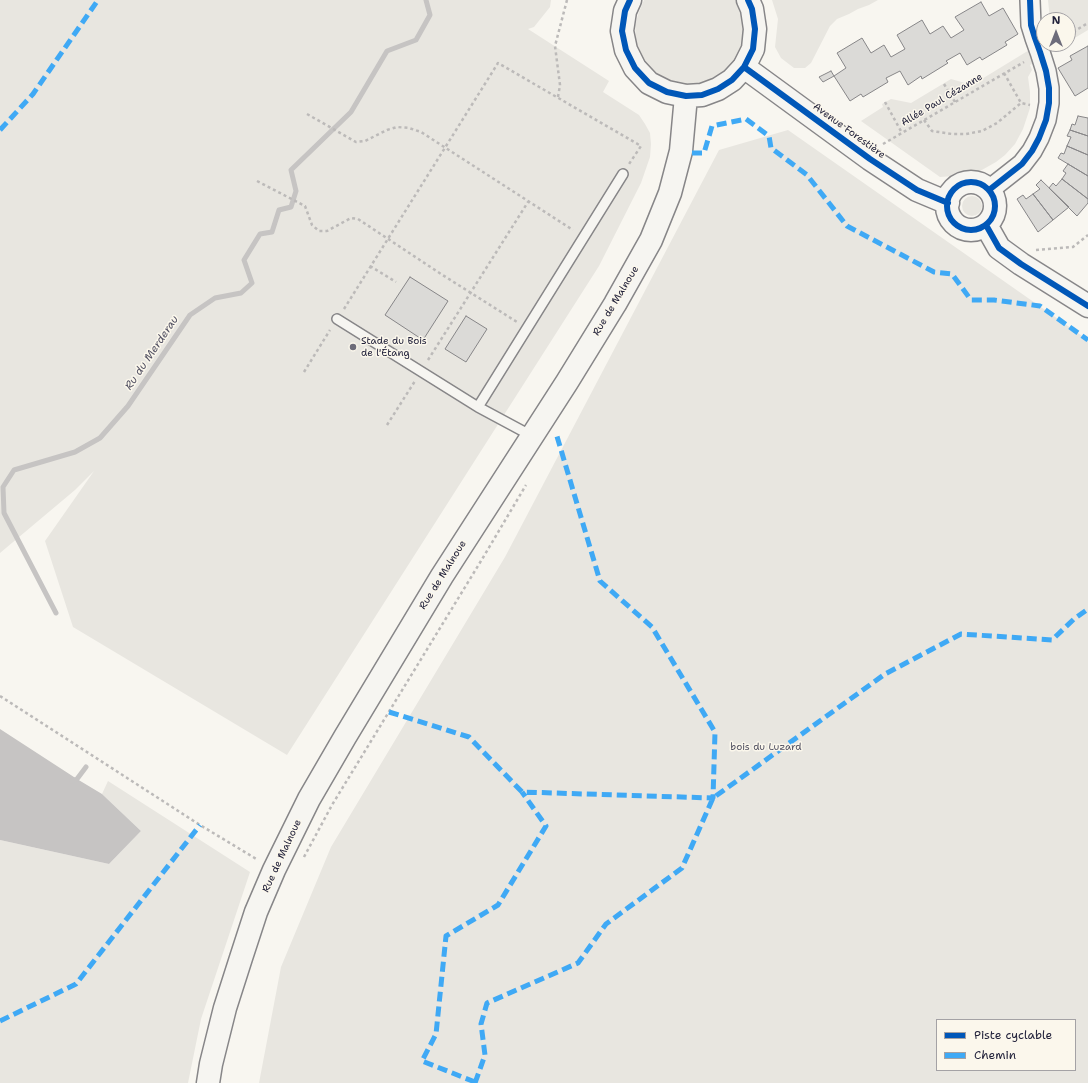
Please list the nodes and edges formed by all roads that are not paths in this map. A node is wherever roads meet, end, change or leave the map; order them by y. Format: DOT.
graph roads {
  1 [pos="630,0"];
  2 [pos="748,0"];
  3 [pos="1030,0"];
  4 [pos="744,67"];
  5 [pos="686,96"];
  6 [pos="623,174"];
  7 [pos="989,190"];
  8 [pos="948,203"];
  9 [pos="986,225"];
  10 [pos="1088,306"];
  11 [pos="337,319"];
  12 [pos="478,407"];
  13 [pos="532,436"];
  14 [pos="209,1073"];
  1 -- 5 [label="main road"];
  2 -- 4 [label="main road"];
  3 -- 7 [label="street"];
  4 -- 5 [label="main road"];
  4 -- 8 [label="main road, Avenue Forestière"];
  5 -- 13 [label="main road, Rue de Malnoue"];
  6 -- 12 [label="lane"];
  7 -- 8 [label="main road"];
  7 -- 9 [label="main road"];
  8 -- 9 [label="main road"];
  9 -- 10 [label="main road"];
  11 -- 12 [label="lane"];
  12 -- 13 [label="lane"];
  13 -- 14 [label="main road, Rue de Malnoue"];
}
